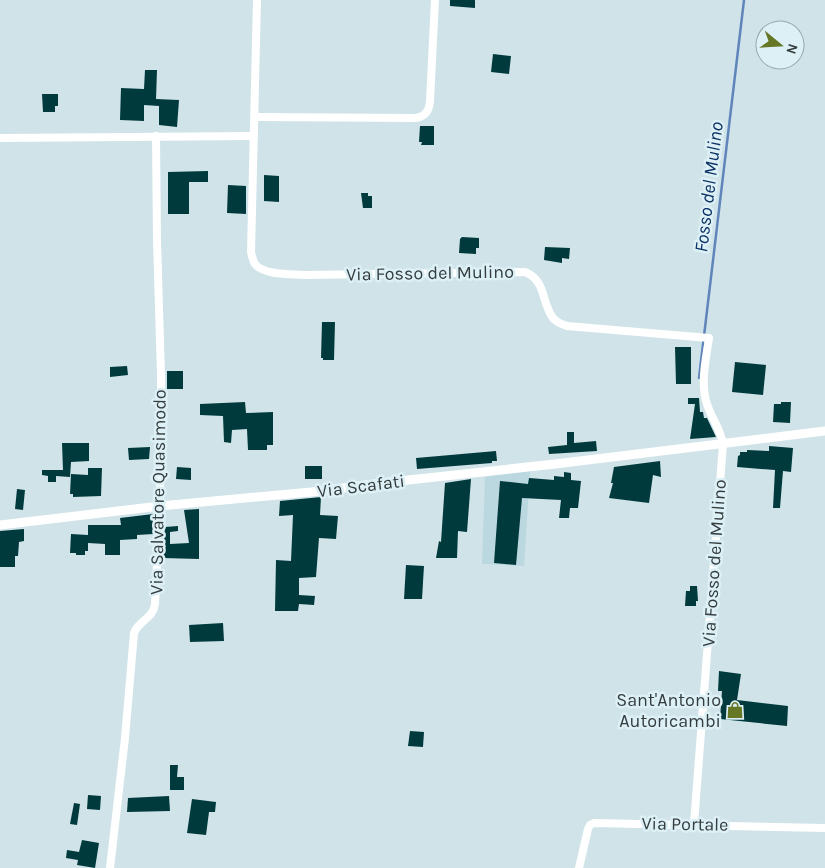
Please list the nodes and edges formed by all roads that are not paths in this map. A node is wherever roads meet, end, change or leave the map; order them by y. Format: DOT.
graph roads {
  1 [pos="257,0"];
  2 [pos="434,0"];
  3 [pos="255,118"];
  4 [pos="156,136"];
  5 [pos="254,136"];
  6 [pos="0,138"];
  7 [pos="825,431"];
  8 [pos="723,444"];
  9 [pos="160,506"];
  10 [pos="0,525"];
  11 [pos="694,824"];
  12 [pos="825,828"];
  13 [pos="110,868"];
  14 [pos="579,868"];
  1 -- 3 [label="street, Via Fosso del Mulino"];
  2 -- 3 [label="street"];
  3 -- 5 [label="street, Via Fosso del Mulino"];
  4 -- 5 [label="street"];
  4 -- 6 [label="street"];
  4 -- 9 [label="street, Via Salvatore Quasimodo"];
  5 -- 8 [label="street, Via Fosso del Mulino"];
  7 -- 8 [label="street, Via Scafati"];
  8 -- 9 [label="street, Via Scafati"];
  8 -- 11 [label="street, Via Fosso del Mulino"];
  9 -- 10 [label="street, Via Scafati"];
  9 -- 13 [label="street, Via Salvatore Quasimodo"];
  11 -- 12 [label="street, Via Portale"];
  11 -- 14 [label="street, Via Portale"];
}
